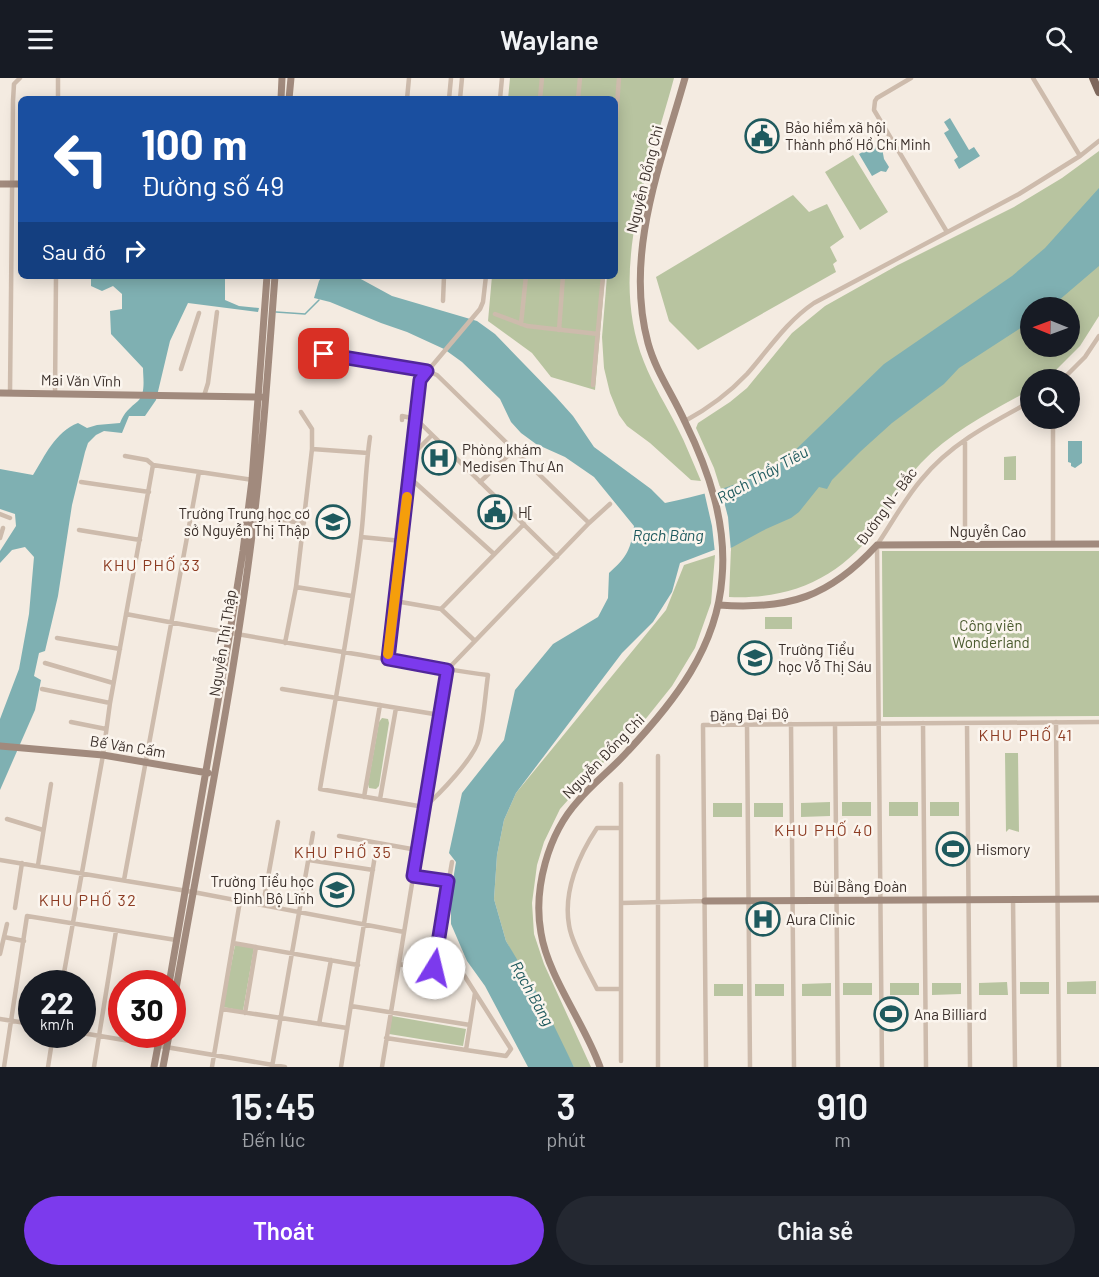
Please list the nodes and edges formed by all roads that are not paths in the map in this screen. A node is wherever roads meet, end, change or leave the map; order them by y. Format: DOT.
graph roads {
  1 [pos="20,78"];
  2 [pos="58,78"];
  3 [pos="282,78"];
  4 [pos="291,78"];
  5 [pos="409,78"];
  6 [pos="451,78"];
  7 [pos="462,78"];
  8 [pos="502,78"];
  9 [pos="542,78"];
  10 [pos="580,78"];
  11 [pos="620,78"];
  12 [pos="685,78"];
  13 [pos="911,78"];
  14 [pos="1033,78"];
  15 [pos="1093,78"];
  16 [pos="1099,92"];
  17 [pos="58,96"];
  18 [pos="281,96"];
  19 [pos="289,96"];
  20 [pos="407,96"];
  21 [pos="448,96"];
  22 [pos="460,96"];
  23 [pos="500,96"];
  24 [pos="540,96"];
  25 [pos="578,96"];
  26 [pos="618,100"];
  27 [pos="1099,141"];
  28 [pos="1080,156"];
  29 [pos="0,184"];
  30 [pos="12,184"];
  31 [pos="18,184"];
  32 [pos="947,232"];
  33 [pos="56,279"];
  34 [pos="267,279"];
  35 [pos="274,279"];
  36 [pos="444,279"];
  37 [pos="486,279"];
  38 [pos="526,279"];
  39 [pos="563,279"];
  40 [pos="603,279"];
  41 [pos="443,302"];
  42 [pos="269,303"];
  43 [pos="217,312"];
  44 [pos="199,313"];
  45 [pos="495,314"];
  46 [pos="522,324"];
  47 [pos="559,330"];
  48 [pos="598,334"];
  49 [pos="1099,336"];
  50 [pos="324,354"];
  51 [pos="182,369"];
  52 [pos="1073,369"];
  53 [pos="427,371"];
  54 [pos="593,385"];
  55 [pos="0,393"];
  56 [pos="10,393"];
  57 [pos="55,394"];
  58 [pos="204,396"];
  59 [pos="262,397"];
  60 [pos="1020,408"];
  61 [pos="302,412"];
  62 [pos="416,419"];
  63 [pos="402,420"];
  64 [pos="685,421"];
  65 [pos="1053,429"];
  66 [pos="432,435"];
  67 [pos="370,437"];
  68 [pos="965,440"];
  69 [pos="312,449"];
  70 [pos="513,450"];
  71 [pos="368,453"];
  72 [pos="125,456"];
  73 [pos="411,456"];
  74 [pos="153,465"];
  75 [pos="198,472"];
  76 [pos="409,477"];
  77 [pos="255,480"];
  78 [pos="480,482"];
  79 [pos="81,483"];
  80 [pos="149,492"];
  81 [pos="610,504"];
  82 [pos="0,514"];
  83 [pos="254,517"];
  84 [pos="10,518"];
  85 [pos="304,523"];
  86 [pos="589,523"];
  87 [pos="524,524"];
  88 [pos="3,528"];
  89 [pos="79,530"];
  90 [pos="361,537"];
  91 [pos="0,538"];
  92 [pos="140,540"];
  93 [pos="402,541"];
  94 [pos="1053,544"];
  95 [pos="1099,544"];
  96 [pos="877,545"];
  97 [pos="965,545"];
  98 [pos="495,555"];
  99 [pos="556,556"];
  100 [pos="296,587"];
  101 [pos="352,596"];
  102 [pos="395,601"];
  103 [pos="719,605"];
  104 [pos="441,609"];
  105 [pos="126,614"];
  106 [pos="171,622"];
  107 [pos="234,633"];
  108 [pos="57,638"];
  109 [pos="475,641"];
  110 [pos="285,643"];
  111 [pos="120,649"];
  112 [pos="343,652"];
  113 [pos="388,659"];
  114 [pos="45,663"];
  115 [pos="447,670"];
  116 [pos="113,683"];
  117 [pos="42,689"];
  118 [pos="282,689"];
  119 [pos="335,698"];
  120 [pos="110,703"];
  121 [pos="380,705"];
  122 [pos="396,708"];
  123 [pos="440,715"];
  124 [pos="71,722"];
  125 [pos="1056,722"];
  126 [pos="1099,722"];
  127 [pos="923,723"];
  128 [pos="968,723"];
  129 [pos="791,724"];
  130 [pos="835,724"];
  131 [pos="879,724"];
  132 [pos="747,725"];
  133 [pos="106,729"];
  134 [pos="0,746"];
  135 [pos="103,754"];
  136 [pos="658,756"];
  137 [pos="145,762"];
  138 [pos="210,773"];
  139 [pos="51,784"];
  140 [pos="621,784"];
  141 [pos="364,796"];
  142 [pos="380,799"];
  143 [pos="424,807"];
  144 [pos="7,819"];
  145 [pos="278,822"];
  146 [pos="621,828"];
  147 [pos="44,830"];
  148 [pos="314,832"];
  149 [pos="339,836"];
  150 [pos="377,843"];
  151 [pos="417,850"];
  152 [pos="0,860"];
  153 [pos="309,860"];
  154 [pos="452,862"];
  155 [pos="22,863"];
  156 [pos="38,865"];
  157 [pos="373,870"];
  158 [pos="82,873"];
  159 [pos="413,876"];
  160 [pos="124,880"];
  161 [pos="448,881"];
  162 [pos="189,891"];
  163 [pos="1099,898"];
  164 [pos="969,899"];
  165 [pos="1013,899"];
  166 [pos="1057,899"];
  167 [pos="793,900"];
  168 [pos="837,900"];
  169 [pos="880,900"];
  170 [pos="925,900"];
  171 [pos="240,901"];
  172 [pos="705,901"];
  173 [pos="748,901"];
  174 [pos="659,902"];
  175 [pos="621,903"];
  176 [pos="263,905"];
  177 [pos="15,908"];
  178 [pos="300,912"];
  179 [pos="8,924"];
  180 [pos="73,924"];
  181 [pos="364,924"];
  182 [pos="116,930"];
  183 [pos="404,932"];
  184 [pos="4,938"];
  185 [pos="176,940"];
  186 [pos="24,941"];
  187 [pos="233,943"];
  188 [pos="256,947"];
  189 [pos="0,954"];
  190 [pos="293,954"];
  191 [pos="331,960"];
  192 [pos="399,964"];
  193 [pos="358,965"];
  194 [pos="434,968"];
  195 [pos="65,970"];
  196 [pos="171,970"];
  197 [pos="178,970"];
  198 [pos="621,989"];
  199 [pos="476,993"];
  200 [pos="351,1006"];
  201 [pos="222,1009"];
  202 [pos="391,1012"];
  203 [pos="245,1013"];
  204 [pos="281,1018"];
  205 [pos="0,1019"];
  206 [pos="11,1021"];
  207 [pos="18,1022"];
  208 [pos="319,1024"];
  209 [pos="470,1025"];
  210 [pos="347,1028"];
  211 [pos="96,1036"];
  212 [pos="99,1036"];
  213 [pos="108,1038"];
  214 [pos="386,1038"];
  215 [pos="51,1048"];
  216 [pos="158,1048"];
  217 [pos="167,1048"];
  218 [pos="173,1048"];
  219 [pos="466,1050"];
  220 [pos="214,1055"];
  221 [pos="621,1061"];
  222 [pos="273,1066"];
  223 [pos="4,1067"];
  224 [pos="48,1067"];
  225 [pos="94,1067"];
  226 [pos="154,1067"];
  227 [pos="164,1067"];
  228 [pos="212,1067"];
  229 [pos="285,1067"];
  230 [pos="341,1067"];
  231 [pos="381,1067"];
  232 [pos="600,1067"];
  233 [pos="658,1067"];
  234 [pos="706,1067"];
  235 [pos="750,1067"];
  236 [pos="794,1067"];
  237 [pos="838,1067"];
  238 [pos="882,1067"];
  239 [pos="926,1067"];
  240 [pos="970,1067"];
  241 [pos="1015,1067"];
  242 [pos="1059,1067"];
  1 -- 30 [label="street"];
  2 -- 17 [label="street"];
  3 -- 18 [label="street"];
  4 -- 19 [label="street"];
  5 -- 20 [label="street"];
  6 -- 21 [label="street"];
  7 -- 22 [label="street"];
  8 -- 23 [label="street"];
  9 -- 24 [label="street"];
  10 -- 25 [label="street"];
  11 -- 26 [label="street"];
  12 -- 64 [label="street, Nguyễn Đổng Chi"];
  13 -- 32 [label="street"];
  14 -- 28 [label="street"];
  15 -- 16 [label="main road"];
  27 -- 28 [label="street"];
  28 -- 32 [label="street"];
  29 -- 30 [label="street"];
  30 -- 31 [label="street"];
  30 -- 56 [label="street"];
  32 -- 64 [label="street"];
  33 -- 57 [label="street"];
  34 -- 42 [label="street, Nguyễn Thị Thập"];
  35 -- 42 [label="street, Nguyễn Thị Thập"];
  36 -- 41 [label="street"];
  37 -- 53 [label="street"];
  38 -- 46 [label="street"];
  39 -- 47 [label="street"];
  40 -- 48 [label="street"];
  42 -- 59 [label="street, Nguyễn Thị Thập"];
  43 -- 58 [label="street"];
  44 -- 51 [label="street"];
  45 -- 46 [label="street"];
  46 -- 47 [label="street"];
  47 -- 48 [label="street"];
  48 -- 54 [label="street"];
  49 -- 52 [label="street"];
  50 -- 53 [label="street"];
  53 -- 62 [label="street"];
  53 -- 70 [label="street"];
  55 -- 56 [label="street, Mai Văn Vĩnh"];
  56 -- 57 [label="street, Mai Văn Vĩnh"];
  57 -- 58 [label="street, Mai Văn Vĩnh"];
  58 -- 59 [label="street"];
  59 -- 77 [label="street, Nguyễn Thị Thập"];
  60 -- 68 [label="street, Đường N - Bắc"];
  61 -- 69 [label="street"];
  62 -- 63 [label="street"];
  62 -- 66 [label="street"];
  62 -- 73 [label="street"];
  64 -- 103 [label="street, Nguyễn Đổng Chi"];
  65 -- 94 [label="street"];
  66 -- 73 [label="street"];
  66 -- 78 [label="street"];
  67 -- 71 [label="street"];
  68 -- 96 [label="street, Đường N - Bắc"];
  68 -- 97 [label="street"];
  69 -- 71 [label="street"];
  69 -- 85 [label="street"];
  70 -- 78 [label="street"];
  70 -- 86 [label="street"];
  71 -- 90 [label="street"];
  72 -- 74 [label="street"];
  73 -- 76 [label="street"];
  74 -- 75 [label="street"];
  74 -- 80 [label="street"];
  75 -- 77 [label="street"];
  75 -- 106 [label="street"];
  76 -- 93 [label="street"];
  76 -- 98 [label="street"];
  77 -- 83 [label="street, Nguyễn Thị Thập"];
  77 -- 107 [label="street, Nguyễn Thị Thập"];
  78 -- 87 [label="street"];
  79 -- 80 [label="street"];
  80 -- 92 [label="street"];
  81 -- 86 [label="street"];
  82 -- 84 [label="street"];
  83 -- 85 [label="street"];
  83 -- 107 [label="street, Nguyễn Thị Thập"];
  85 -- 100 [label="street"];
  86 -- 99 [label="street"];
  87 -- 98 [label="street"];
  87 -- 99 [label="street"];
  88 -- 91 [label="street"];
  89 -- 92 [label="street"];
  90 -- 93 [label="street"];
  90 -- 101 [label="street"];
  92 -- 105 [label="street"];
  93 -- 102 [label="street"];
  94 -- 95 [label="street, Nguyễn Cao"];
  94 -- 97 [label="street, Nguyễn Cao"];
  96 -- 97 [label="street, Nguyễn Cao"];
  96 -- 103 [label="street, Đường N - Bắc"];
  96 -- 131 [label="street"];
  98 -- 104 [label="street"];
  99 -- 109 [label="street"];
  100 -- 101 [label="street"];
  100 -- 110 [label="street"];
  101 -- 112 [label="street"];
  102 -- 104 [label="street"];
  102 -- 113 [label="street"];
  103 -- 232 [label="street, Nguyễn Đổng Chi"];
  104 -- 109 [label="street"];
  105 -- 106 [label="street"];
  105 -- 111 [label="street"];
  106 -- 107 [label="street"];
  106 -- 137 [label="street"];
  107 -- 110 [label="street"];
  107 -- 138 [label="street, Nguyễn Thị Thập"];
  108 -- 111 [label="street"];
  109 -- 115 [label="street"];
  110 -- 112 [label="street"];
  111 -- 116 [label="street"];
  112 -- 113 [label="street"];
  112 -- 119 [label="street"];
  113 -- 115 [label="street"];
  114 -- 116 [label="street"];
  115 -- 123 [label="street"];
  115 -- 143 [label="street"];
  116 -- 120 [label="street"];
  117 -- 120 [label="street"];
  118 -- 119 [label="street"];
  119 -- 121 [label="street"];
  119 -- 141 [label="street"];
  120 -- 133 [label="street"];
  121 -- 122 [label="street"];
  121 -- 141 [label="street"];
  122 -- 123 [label="street"];
  122 -- 142 [label="street"];
  123 -- 143 [label="street"];
  124 -- 133 [label="street"];
  125 -- 126 [label="street, Đặng Đại Độ"];
  125 -- 128 [label="street, Đặng Đại Độ"];
  125 -- 166 [label="street"];
  127 -- 128 [label="street, Đặng Đại Độ"];
  127 -- 131 [label="street, Đặng Đại Độ"];
  127 -- 170 [label="street"];
  128 -- 164 [label="street"];
  129 -- 130 [label="street, Đặng Đại Độ"];
  129 -- 132 [label="street, Đặng Đại Độ"];
  129 -- 167 [label="street"];
  130 -- 131 [label="street, Đặng Đại Độ"];
  130 -- 168 [label="street"];
  131 -- 169 [label="street"];
  132 -- 172 [label="street, Đặng Đại Độ"];
  132 -- 173 [label="street"];
  133 -- 135 [label="street"];
  134 -- 135 [label="street, Bế Văn Cấm"];
  135 -- 137 [label="street, Bế Văn Cấm"];
  135 -- 158 [label="street"];
  136 -- 174 [label="street"];
  137 -- 138 [label="street, Bế Văn Cấm"];
  137 -- 160 [label="street"];
  138 -- 162 [label="street, Nguyễn Thị Thập"];
  139 -- 147 [label="street"];
  140 -- 146 [label="street"];
  141 -- 142 [label="street"];
  142 -- 143 [label="street"];
  143 -- 151 [label="street"];
  144 -- 147 [label="street"];
  145 -- 176 [label="street"];
  146 -- 175 [label="street"];
  146 -- 198 [label="street"];
  147 -- 156 [label="street"];
  148 -- 153 [label="street"];
  149 -- 150 [label="street"];
  150 -- 151 [label="street"];
  150 -- 157 [label="street"];
  151 -- 159 [label="street"];
  152 -- 155 [label="street"];
  153 -- 157 [label="street"];
  153 -- 178 [label="street"];
  154 -- 161 [label="street"];
  155 -- 156 [label="street"];
  155 -- 177 [label="street"];
  156 -- 158 [label="street"];
  157 -- 181 [label="street"];
  158 -- 160 [label="street"];
  158 -- 180 [label="street"];
  159 -- 161 [label="street"];
  159 -- 183 [label="street"];
  160 -- 162 [label="street"];
  161 -- 194 [label="street"];
  162 -- 171 [label="street"];
  162 -- 185 [label="street, Nguyễn Thị Thập"];
  162 -- 197 [label="street, Nguyễn Thị Thập"];
  163 -- 166 [label="street, Bùi Bằng Đoàn"];
  164 -- 165 [label="street, Bùi Bằng Đoàn"];
  164 -- 170 [label="street, Bùi Bằng Đoàn"];
  164 -- 240 [label="street"];
  165 -- 166 [label="street, Bùi Bằng Đoàn"];
  165 -- 241 [label="street"];
  166 -- 242 [label="street"];
  167 -- 168 [label="street, Bùi Bằng Đoàn"];
  167 -- 173 [label="street, Bùi Bằng Đoàn"];
  167 -- 236 [label="street"];
  168 -- 169 [label="street, Bùi Bằng Đoàn"];
  168 -- 237 [label="street"];
  169 -- 170 [label="street, Bùi Bằng Đoàn"];
  169 -- 238 [label="street"];
  170 -- 239 [label="street"];
  171 -- 176 [label="street"];
  171 -- 187 [label="street"];
  172 -- 173 [label="street, Bùi Bằng Đoàn"];
  172 -- 174 [label="street, Bùi Bằng Đoàn"];
  172 -- 234 [label="street, Đặng Đại Độ"];
  173 -- 235 [label="street"];
  174 -- 175 [label="street, Bùi Bằng Đoàn"];
  174 -- 233 [label="street"];
  175 -- 198 [label="street"];
  176 -- 178 [label="street"];
  178 -- 181 [label="street"];
  178 -- 190 [label="street"];
  179 -- 184 [label="street"];
  180 -- 182 [label="street"];
  180 -- 186 [label="street"];
  180 -- 195 [label="street"];
  181 -- 183 [label="street"];
  181 -- 193 [label="street"];
  182 -- 185 [label="street"];
  182 -- 212 [label="street"];
  183 -- 192 [label="street"];
  184 -- 186 [label="street"];
  184 -- 189 [label="street"];
  185 -- 196 [label="street, Nguyễn Thị Thập"];
  186 -- 206 [label="street"];
  187 -- 188 [label="street"];
  187 -- 201 [label="street"];
  188 -- 190 [label="street"];
  188 -- 203 [label="street"];
  190 -- 191 [label="street"];
  190 -- 204 [label="street"];
  191 -- 193 [label="street"];
  191 -- 208 [label="street"];
  192 -- 194 [label="street"];
  192 -- 202 [label="street"];
  193 -- 200 [label="street"];
  194 -- 199 [label="street"];
  198 -- 221 [label="street"];
  199 -- 209 [label="street"];
  199 -- 219 [label="street"];
  200 -- 202 [label="street"];
  200 -- 210 [label="street"];
  201 -- 203 [label="street"];
  201 -- 220 [label="street"];
  202 -- 209 [label="street"];
  202 -- 214 [label="street"];
  203 -- 204 [label="street"];
  204 -- 208 [label="street"];
  204 -- 222 [label="street"];
  205 -- 206 [label="street"];
  206 -- 207 [label="street"];
  206 -- 223 [label="street"];
  208 -- 210 [label="street"];
  209 -- 219 [label="street"];
  210 -- 230 [label="street"];
  211 -- 212 [label="street"];
  212 -- 213 [label="street"];
  212 -- 225 [label="street"];
  214 -- 219 [label="street"];
  214 -- 231 [label="street"];
  215 -- 224 [label="street"];
  216 -- 226 [label="street"];
  217 -- 227 [label="street"];
  218 -- 220 [label="street"];
  220 -- 222 [label="street"];
  220 -- 228 [label="street"];
  222 -- 229 [label="street"];
}
